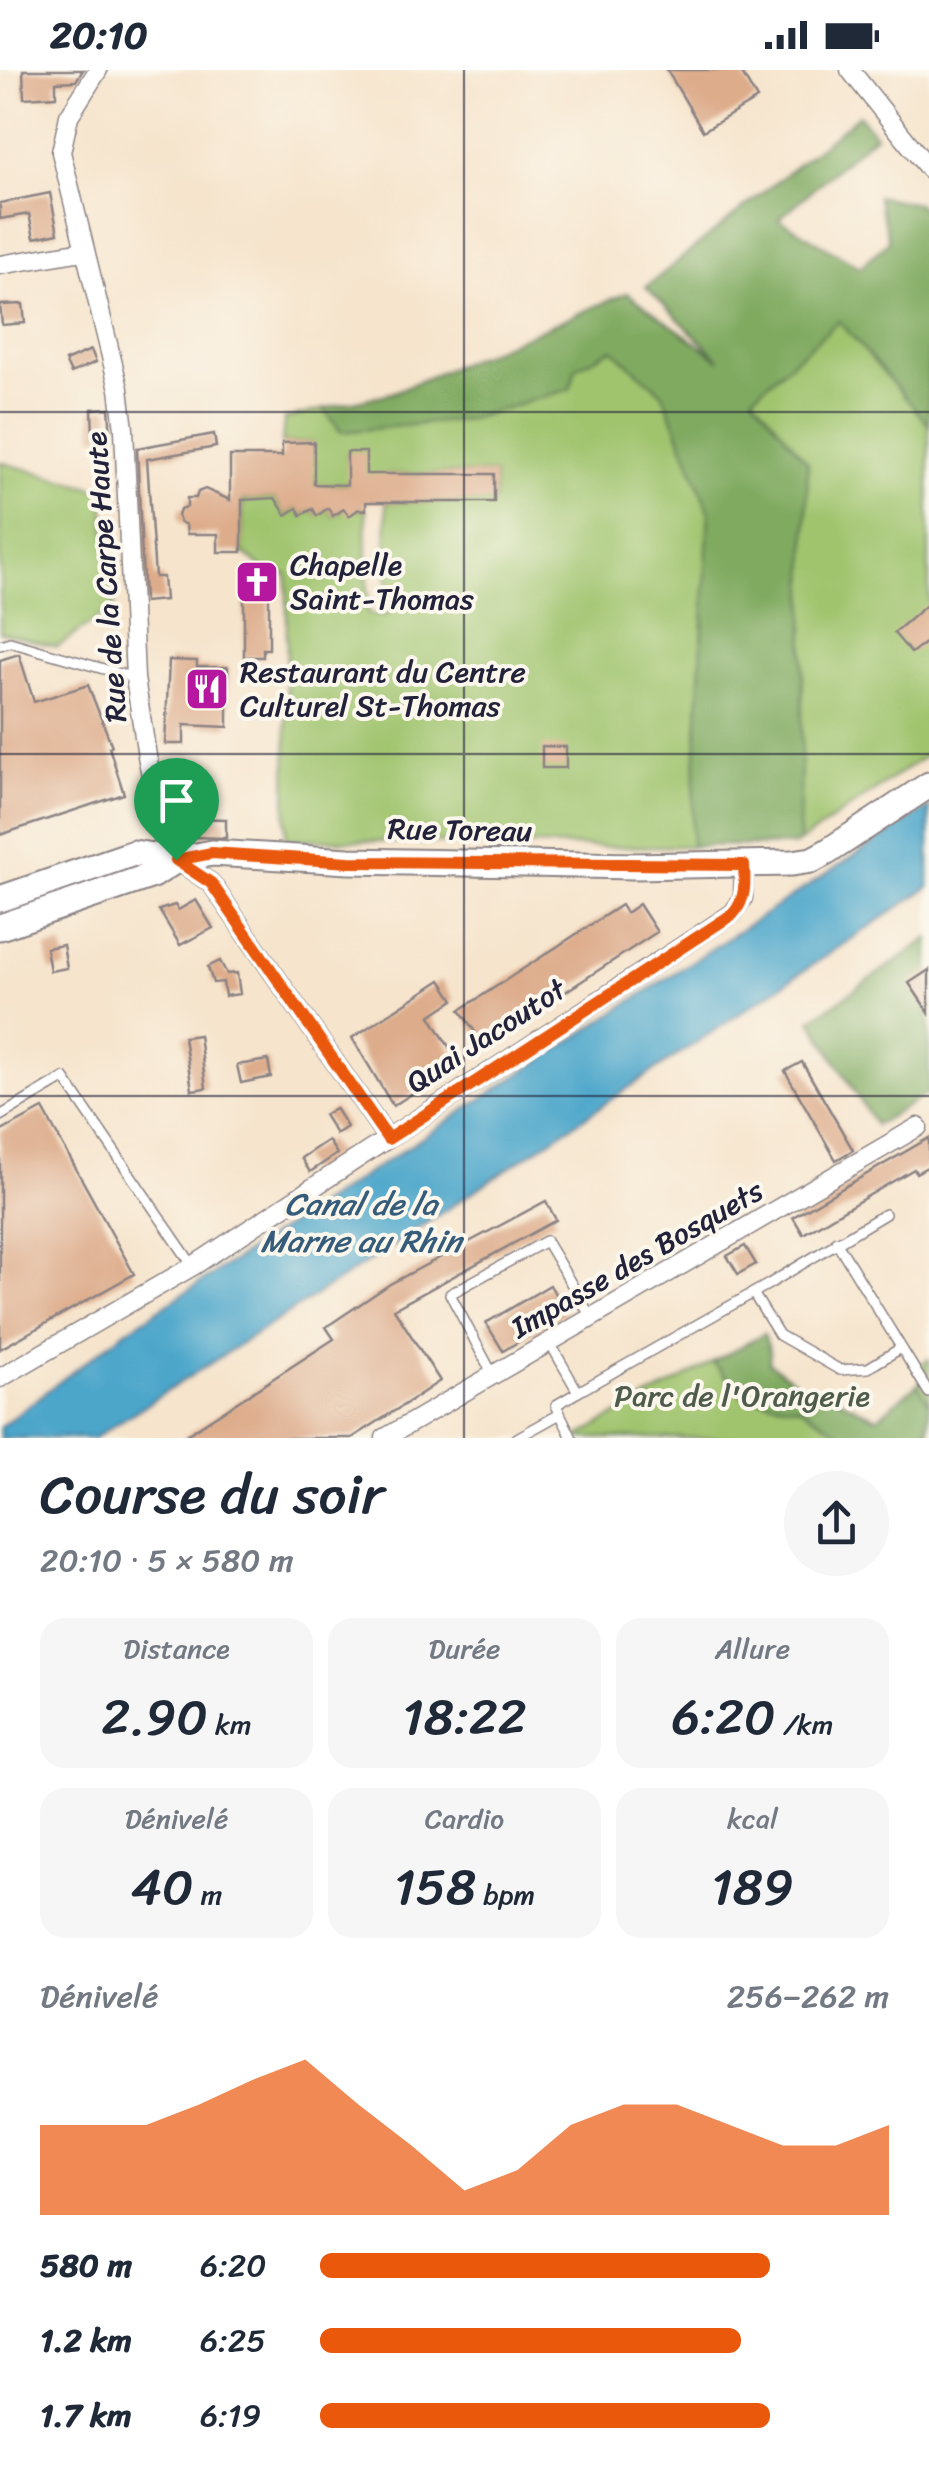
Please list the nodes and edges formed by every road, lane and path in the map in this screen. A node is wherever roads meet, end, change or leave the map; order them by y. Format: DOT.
graph roads {
  1 [pos="98,70"];
  2 [pos="850,70"];
  3 [pos="929,169"];
  4 [pos="83,251"];
  5 [pos="0,265"];
  6 [pos="0,645"];
  7 [pos="135,678"];
  8 [pos="929,785"];
  9 [pos="176,860"];
  10 [pos="744,865"];
  11 [pos="59,879"];
  12 [pos="0,899"];
  13 [pos="69,904"];
  14 [pos="0,927"];
  15 [pos="0,1116"];
  16 [pos="918,1127"];
  17 [pos="388,1139"];
  18 [pos="884,1214"];
  19 [pos="836,1241"];
  20 [pos="193,1266"];
  21 [pos="753,1293"];
  22 [pos="592,1318"];
  23 [pos="550,1342"];
  24 [pos="902,1348"];
  25 [pos="493,1375"];
  26 [pos="0,1378"];
  27 [pos="578,1392"];
  28 [pos="929,1393"];
  29 [pos="560,1414"];
  30 [pos="385,1438"];
  31 [pos="517,1438"];
  32 [pos="572,1438"];
  1 -- 4 [label="street, Rue de la Carpe Haute"];
  2 -- 3 [label="street"];
  4 -- 5 [label="street"];
  4 -- 7 [label="street, Rue de la Carpe Haute"];
  6 -- 7 [label="lane"];
  7 -- 9 [label="street, Rue de la Carpe Haute"];
  8 -- 10 [label="main road"];
  9 -- 10 [label="main road, Rue Toreau"];
  9 -- 11 [label="main road"];
  9 -- 13 [label="main road"];
  9 -- 17 [label="street"];
  10 -- 17 [label="street, Quai Jacoutot"];
  11 -- 12 [label="main road"];
  11 -- 13 [label="main road"];
  13 -- 14 [label="main road"];
  15 -- 20 [label="lane"];
  16 -- 22 [label="street, Impasse des Bosquets"];
  17 -- 20 [label="street, Quai Jacoutot"];
  18 -- 19 [label="lane"];
  19 -- 21 [label="lane"];
  19 -- 24 [label="lane"];
  20 -- 26 [label="street, Quai Jacoutot"];
  21 -- 24 [label="lane"];
  21 -- 27 [label="lane"];
  22 -- 23 [label="street, Impasse des Bosquets"];
  22 -- 25 [label="lane"];
  23 -- 25 [label="street, Impasse des Bosquets"];
  23 -- 27 [label="lane"];
  24 -- 28 [label="lane"];
  25 -- 30 [label="street, Impasse des Bosquets"];
  27 -- 29 [label="lane"];
  29 -- 31 [label="lane"];
  29 -- 32 [label="lane"];
}
